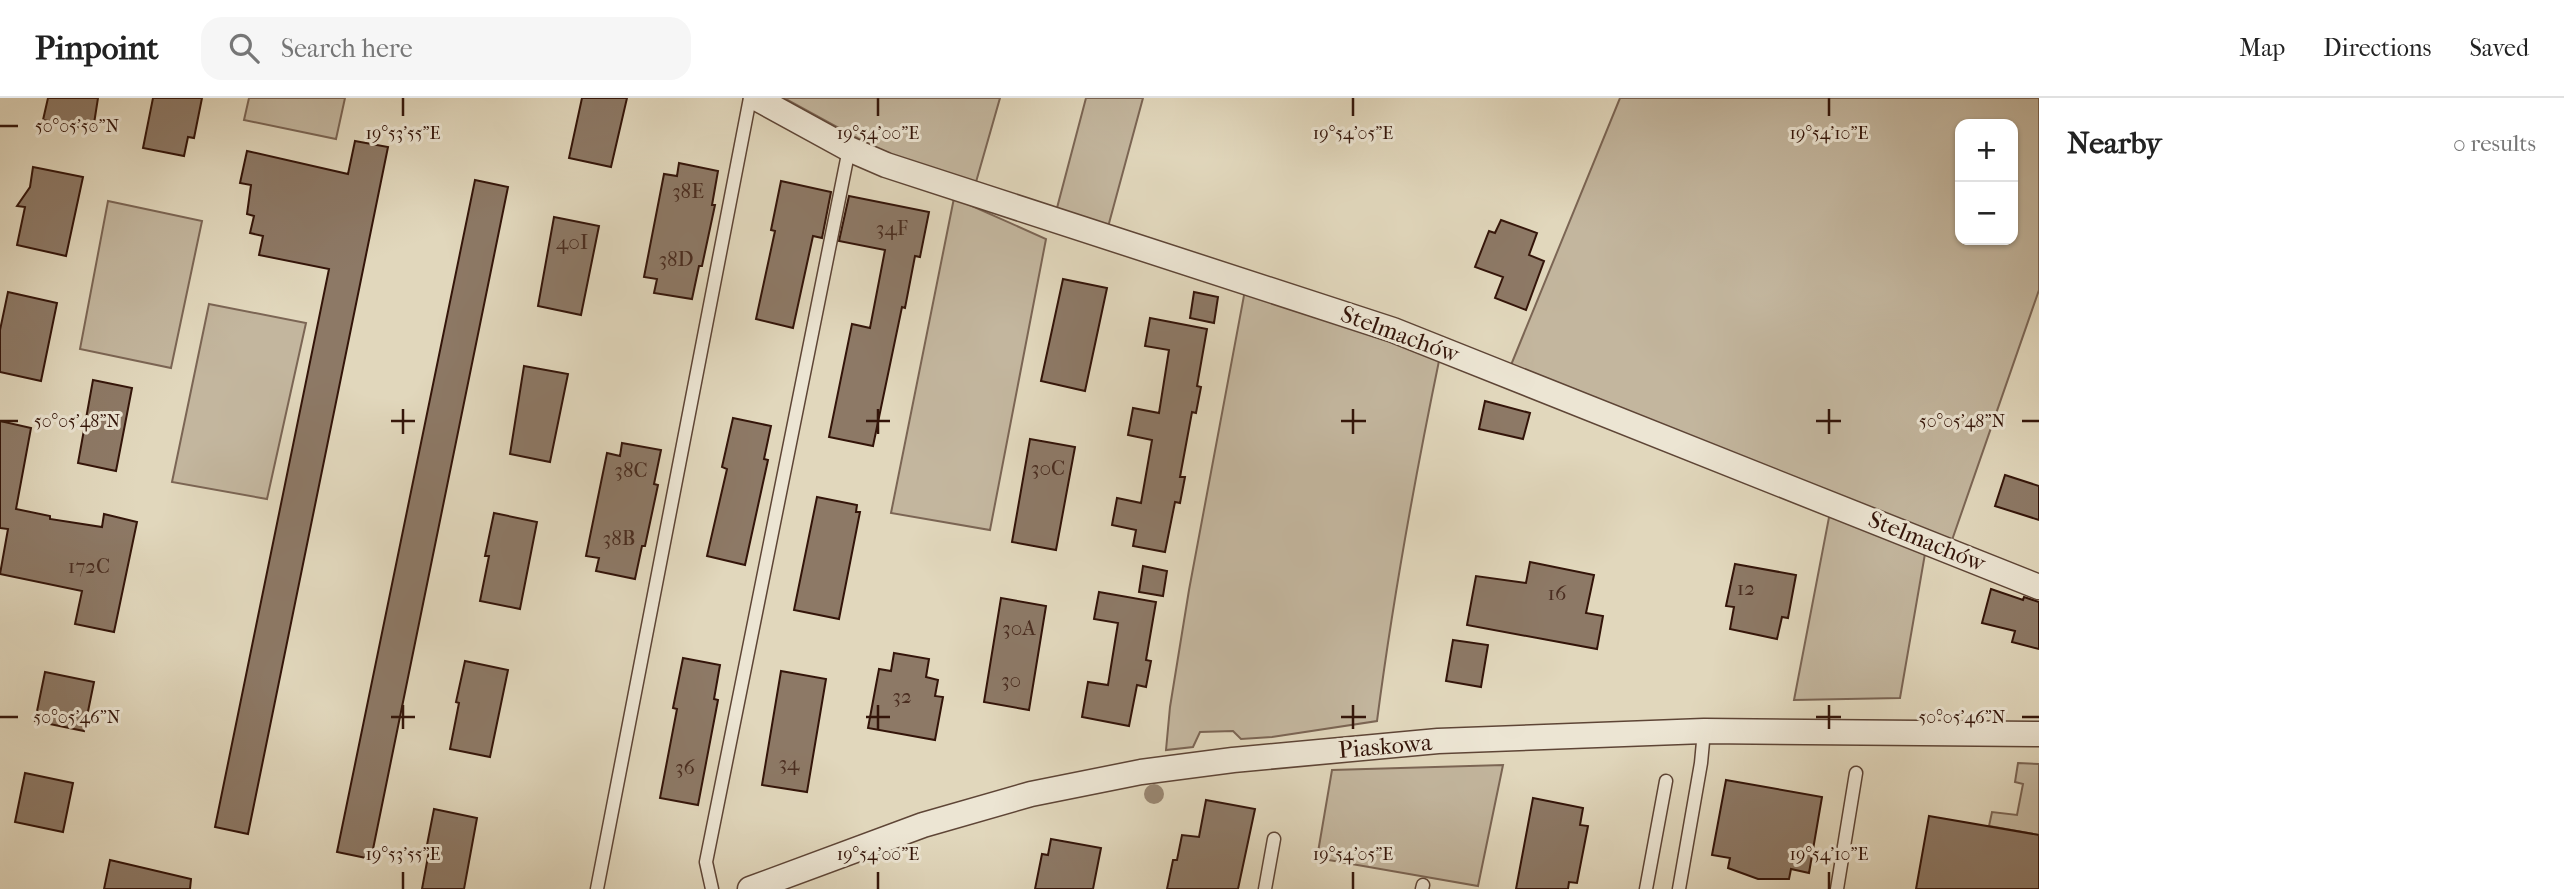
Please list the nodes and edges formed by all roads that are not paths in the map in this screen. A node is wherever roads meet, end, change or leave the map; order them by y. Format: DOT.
graph roads {
  1 [pos="750,98"];
  2 [pos="756,98"];
  3 [pos="849,149"];
  4 [pos="2039,587"];
  5 [pos="1704,731"];
  6 [pos="2039,734"];
  7 [pos="1856,773"];
  8 [pos="1665,781"];
  9 [pos="1275,839"];
  10 [pos="597,889"];
  11 [pos="712,889"];
  12 [pos="750,889"];
  13 [pos="1265,889"];
  14 [pos="1646,889"];
  15 [pos="1679,889"];
  16 [pos="1837,889"];
  1 -- 10 [label="lane"];
  2 -- 3 [label="street, Stelmachów"];
  3 -- 4 [label="street, Stelmachów"];
  3 -- 11 [label="lane"];
  5 -- 6 [label="street, Piaskowa"];
  5 -- 12 [label="street, Piaskowa"];
  5 -- 15 [label="lane"];
  7 -- 16 [label="lane"];
  8 -- 14 [label="lane"];
  9 -- 13 [label="lane"];
}
